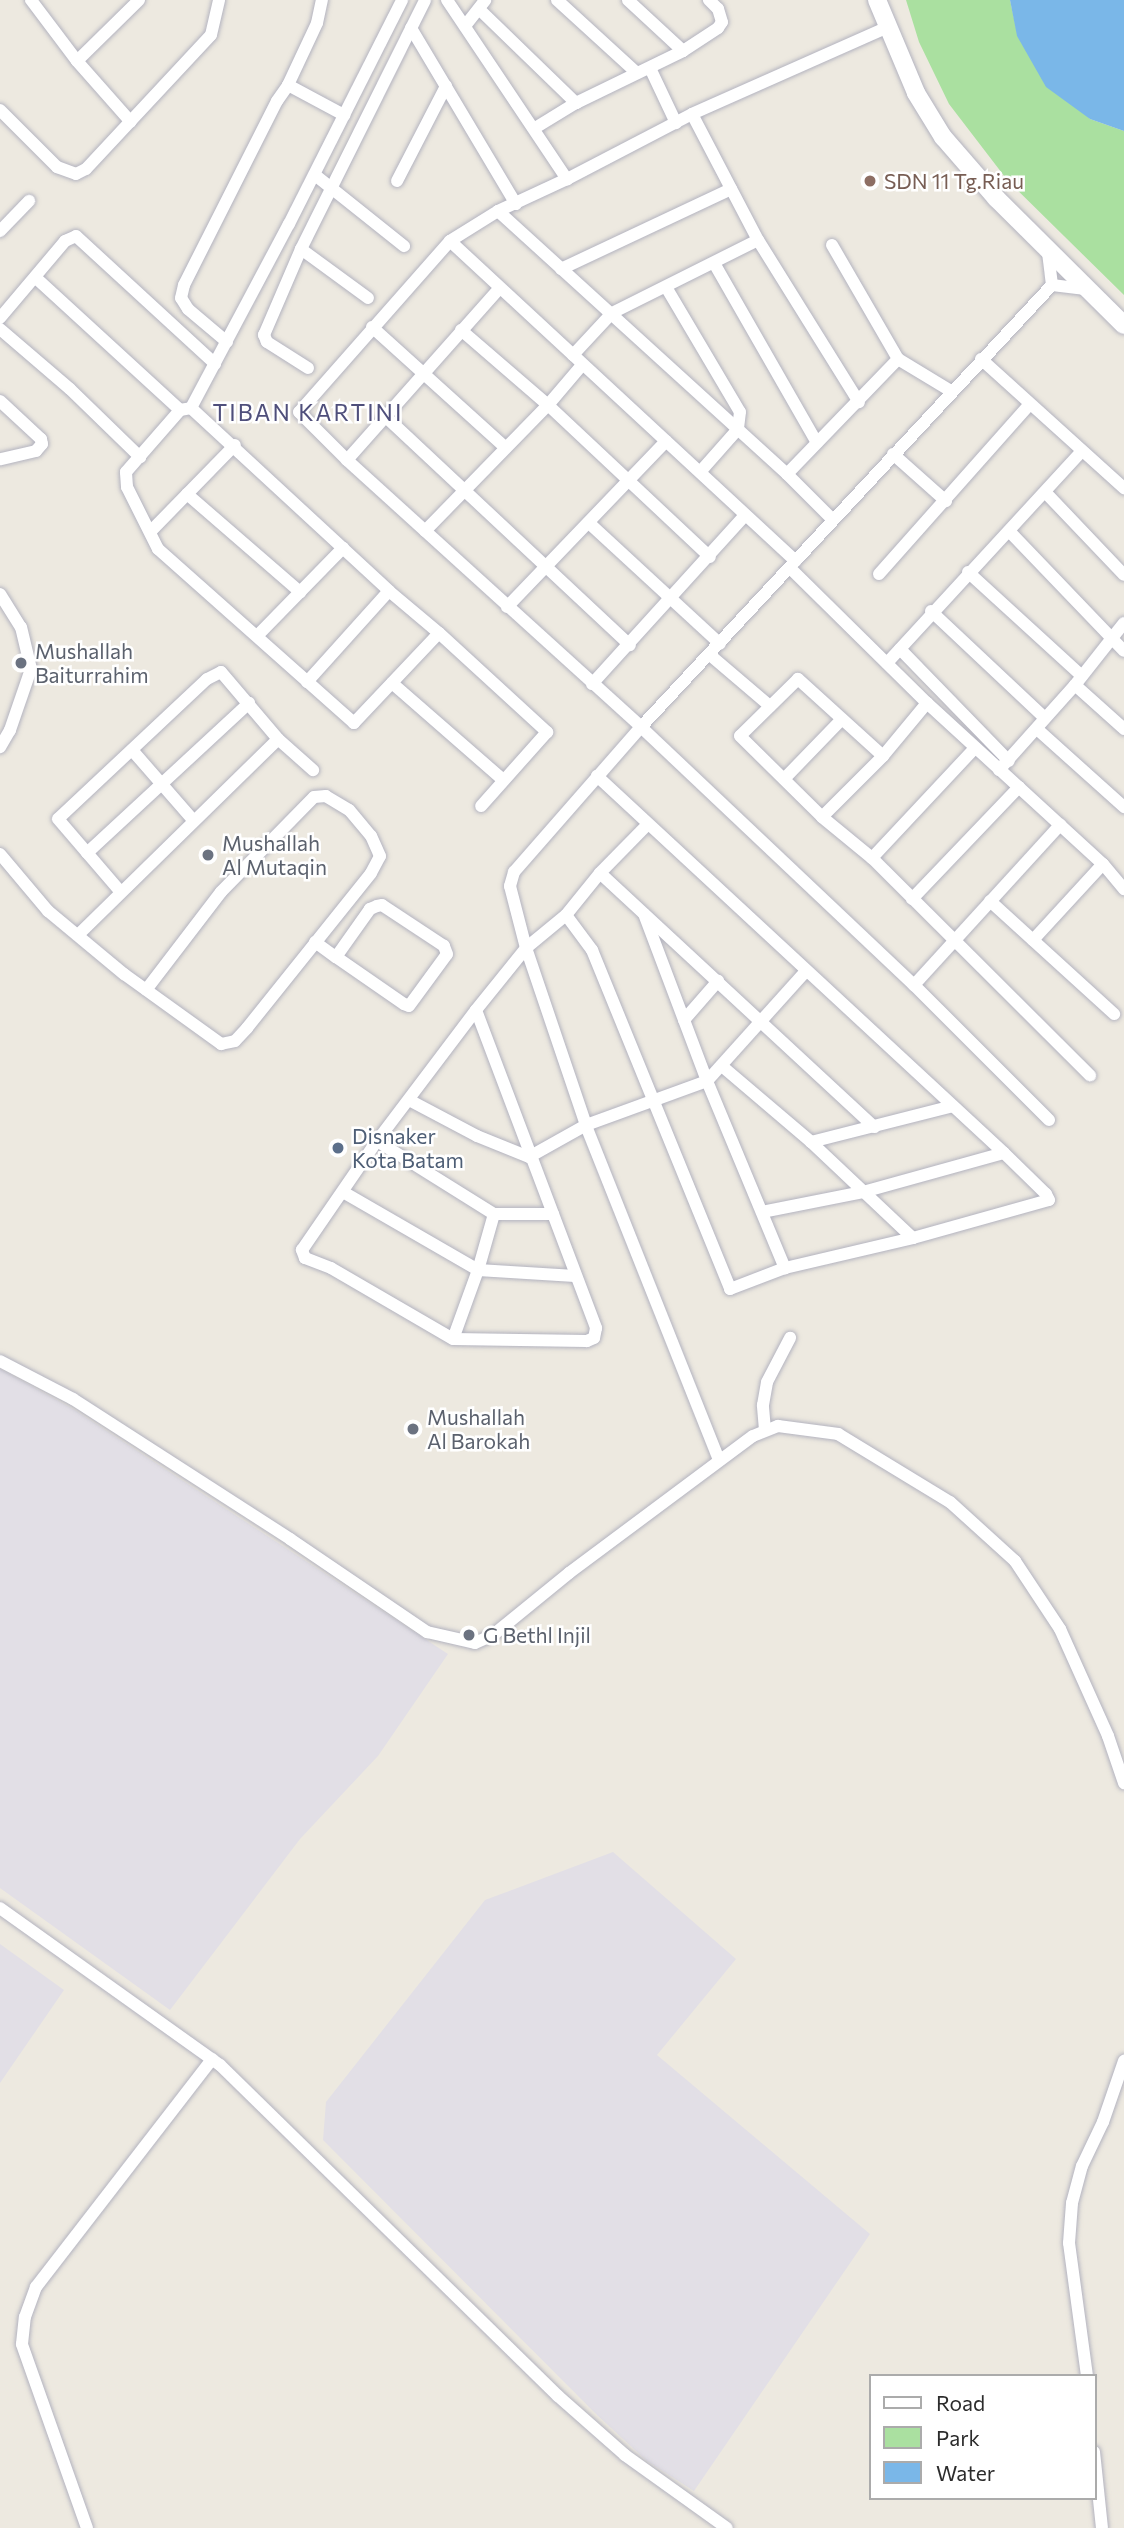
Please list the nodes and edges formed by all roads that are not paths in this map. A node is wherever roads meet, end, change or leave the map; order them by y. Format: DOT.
graph roads {
  1 [pos="30,0"];
  2 [pos="139,0"];
  3 [pos="219,0"];
  4 [pos="322,0"];
  5 [pos="402,0"];
  6 [pos="425,0"];
  7 [pos="447,0"];
  8 [pos="556,0"];
  9 [pos="628,0"];
  10 [pos="709,0"];
  11 [pos="877,0"];
  12 [pos="125,5"];
  13 [pos="482,5"];
  14 [pos="465,26"];
  15 [pos="888,27"];
  16 [pos="411,28"];
  17 [pos="683,51"];
  18 [pos="77,61"];
  19 [pos="644,71"];
  20 [pos="288,85"];
  21 [pos="446,86"];
  22 [pos="576,103"];
  23 [pos="0,110"];
  24 [pos="692,114"];
  25 [pos="344,115"];
  26 [pos="131,122"];
  27 [pos="676,123"];
  28 [pos="534,128"];
  29 [pos="315,174"];
  30 [pos="567,179"];
  31 [pos="397,181"];
  32 [pos="731,189"];
  33 [pos="332,191"];
  34 [pos="29,201"];
  35 [pos="516,204"];
  36 [pos="498,211"];
  37 [pos="0,231"];
  38 [pos="758,240"];
  39 [pos="450,241"];
  40 [pos="832,245"];
  41 [pos="404,246"];
  42 [pos="301,249"];
  43 [pos="1048,251"];
  44 [pos="714,263"];
  45 [pos="561,269"];
  46 [pos="36,278"];
  47 [pos="1052,285"];
  48 [pos="666,287"];
  49 [pos="499,289"];
  50 [pos="1086,289"];
  51 [pos="368,298"];
  52 [pos="612,313"];
  53 [pos="0,318"];
  54 [pos="1124,325"];
  55 [pos="372,327"];
  56 [pos="0,329"];
  57 [pos="461,330"];
  58 [pos="227,342"];
  59 [pos="898,359"];
  60 [pos="981,359"];
  61 [pos="578,360"];
  62 [pos="215,364"];
  63 [pos="308,368"];
  64 [pos="425,372"];
  65 [pos="951,391"];
  66 [pos="0,401"];
  67 [pos="859,402"];
  68 [pos="1030,404"];
  69 [pos="548,405"];
  70 [pos="186,409"];
  71 [pos="386,417"];
  72 [pos="738,429"];
  73 [pos="666,441"];
  74 [pos="817,443"];
  75 [pos="235,445"];
  76 [pos="505,447"];
  77 [pos="1082,450"];
  78 [pos="893,454"];
  79 [pos="140,457"];
  80 [pos="0,459"];
  81 [pos="347,460"];
  82 [pos="700,472"];
  83 [pos="787,474"];
  84 [pos="628,482"];
  85 [pos="465,487"];
  86 [pos="1124,488"];
  87 [pos="1046,493"];
  88 [pos="187,494"];
  89 [pos="946,501"];
  90 [pos="745,515"];
  91 [pos="832,519"];
  92 [pos="589,523"];
  93 [pos="151,531"];
  94 [pos="425,531"];
  95 [pos="1009,531"];
  96 [pos="343,548"];
  97 [pos="710,556"];
  98 [pos="793,564"];
  99 [pos="548,566"];
  100 [pos="968,572"];
  101 [pos="879,574"];
  102 [pos="1124,575"];
  103 [pos="389,591"];
  104 [pos="300,592"];
  105 [pos="0,594"];
  106 [pos="671,600"];
  107 [pos="507,607"];
  108 [pos="932,611"];
  109 [pos="1124,623"];
  110 [pos="439,633"];
  111 [pos="258,635"];
  112 [pos="1110,639"];
  113 [pos="630,645"];
  114 [pos="720,645"];
  115 [pos="900,649"];
  116 [pos="1124,652"];
  117 [pos="710,655"];
  118 [pos="887,663"];
  119 [pos="1079,681"];
  120 [pos="307,682"];
  121 [pos="393,683"];
  122 [pos="592,684"];
  123 [pos="927,702"];
  124 [pos="249,704"];
  125 [pos="770,706"];
  126 [pos="1045,718"];
  127 [pos="842,719"];
  128 [pos="641,727"];
  129 [pos="1037,729"];
  130 [pos="1124,729"];
  131 [pos="278,739"];
  132 [pos="0,747"];
  133 [pos="975,748"];
  134 [pos="132,750"];
  135 [pos="883,756"];
  136 [pos="1004,765"];
  137 [pos="313,770"];
  138 [pos="597,776"];
  139 [pos="784,779"];
  140 [pos="503,780"];
  141 [pos="161,783"];
  142 [pos="1019,787"];
  143 [pos="481,806"];
  144 [pos="1124,807"];
  145 [pos="822,817"];
  146 [pos="194,821"];
  147 [pos="647,825"];
  148 [pos="1060,825"];
  149 [pos="87,853"];
  150 [pos="0,854"];
  151 [pos="872,858"];
  152 [pos="1103,864"];
  153 [pos="600,873"];
  154 [pos="1124,889"];
  155 [pos="120,891"];
  156 [pos="912,899"];
  157 [pos="990,901"];
  158 [pos="645,914"];
  159 [pos="566,915"];
  160 [pos="78,935"];
  161 [pos="955,939"];
  162 [pos="1033,940"];
  163 [pos="315,942"];
  164 [pos="526,948"];
  165 [pos="336,957"];
  166 [pos="806,971"];
  167 [pos="718,981"];
  168 [pos="914,985"];
  169 [pos="146,990"];
  170 [pos="476,1010"];
  171 [pos="1114,1014"];
  172 [pos="684,1020"];
  173 [pos="761,1020"];
  174 [pos="723,1067"];
  175 [pos="1090,1075"];
  176 [pos="707,1081"];
  177 [pos="409,1100"];
  178 [pos="654,1102"];
  179 [pos="953,1106"];
  180 [pos="1049,1120"];
  181 [pos="586,1125"];
  182 [pos="874,1127"];
  183 [pos="377,1141"];
  184 [pos="811,1142"];
  185 [pos="1003,1153"];
  186 [pos="529,1157"];
  187 [pos="343,1192"];
  188 [pos="863,1192"];
  189 [pos="762,1212"];
  190 [pos="494,1214"];
  191 [pos="553,1214"];
  192 [pos="913,1238"];
  193 [pos="785,1268"];
  194 [pos="478,1270"];
  195 [pos="575,1276"];
  196 [pos="790,1338"];
  197 [pos="453,1339"];
  198 [pos="0,1361"];
  199 [pos="765,1430"];
  200 [pos="719,1460"];
  201 [pos="1124,1783"];
  202 [pos="0,1908"];
  203 [pos="212,2059"];
  204 [pos="1124,2061"];
  205 [pos="1087,2374"];
  206 [pos="1096,2471"];
  207 [pos="87,2528"];
  208 [pos="727,2528"];
  209 [pos="1102,2528"];
  1 -- 18 [label="street"];
  2 -- 12 [label="street"];
  3 -- 26 [label="street"];
  4 -- 20 [label="street"];
  5 -- 25 [label="street"];
  6 -- 16 [label="street"];
  7 -- 14 [label="street"];
  8 -- 19 [label="street"];
  9 -- 17 [label="street"];
  10 -- 17 [label="street"];
  11 -- 15 [label="main road"];
  12 -- 18 [label="street"];
  13 -- 14 [label="street"];
  13 -- 22 [label="street"];
  14 -- 28 [label="street"];
  15 -- 24 [label="street"];
  15 -- 43 [label="main road"];
  16 -- 21 [label="street"];
  16 -- 33 [label="street"];
  17 -- 19 [label="street"];
  18 -- 26 [label="street"];
  19 -- 22 [label="street"];
  19 -- 27 [label="street"];
  20 -- 25 [label="street"];
  20 -- 58 [label="street"];
  21 -- 31 [label="street"];
  21 -- 35 [label="street"];
  22 -- 28 [label="street"];
  23 -- 26 [label="street"];
  24 -- 27 [label="street"];
  24 -- 32 [label="street"];
  25 -- 29 [label="street"];
  27 -- 30 [label="street"];
  28 -- 30 [label="street"];
  29 -- 33 [label="street"];
  29 -- 58 [label="street"];
  30 -- 35 [label="street"];
  32 -- 38 [label="street"];
  32 -- 45 [label="street"];
  33 -- 41 [label="street"];
  33 -- 42 [label="street"];
  34 -- 37 [label="street"];
  35 -- 36 [label="street"];
  36 -- 39 [label="street"];
  36 -- 45 [label="street"];
  38 -- 44 [label="street"];
  38 -- 67 [label="street"];
  39 -- 49 [label="street"];
  39 -- 55 [label="street"];
  40 -- 59 [label="street"];
  42 -- 51 [label="street"];
  42 -- 63 [label="street"];
  43 -- 47 [label="street"];
  43 -- 50 [label="main road"];
  44 -- 48 [label="street"];
  44 -- 74 [label="street"];
  45 -- 52 [label="street"];
  46 -- 53 [label="street"];
  46 -- 62 [label="street"];
  46 -- 70 [label="street"];
  47 -- 50 [label="street"];
  47 -- 60 [label="street"];
  48 -- 52 [label="street"];
  48 -- 72 [label="street"];
  49 -- 57 [label="street"];
  49 -- 61 [label="street"];
  50 -- 54 [label="main road"];
  52 -- 61 [label="street"];
  52 -- 72 [label="street"];
  55 -- 64 [label="street"];
  55 -- 81 [label="street"];
  56 -- 79 [label="street"];
  57 -- 64 [label="street"];
  57 -- 69 [label="street"];
  58 -- 62 [label="street"];
  59 -- 65 [label="street"];
  59 -- 67 [label="street"];
  60 -- 65 [label="street"];
  60 -- 68 [label="street"];
  61 -- 69 [label="street"];
  61 -- 73 [label="street"];
  62 -- 70 [label="street"];
  64 -- 71 [label="street"];
  64 -- 76 [label="street"];
  65 -- 78 [label="street"];
  66 -- 80 [label="street"];
  67 -- 74 [label="street"];
  68 -- 77 [label="street"];
  68 -- 89 [label="street"];
  69 -- 76 [label="street"];
  69 -- 84 [label="street"];
  70 -- 75 [label="street"];
  70 -- 79 [label="street"];
  71 -- 81 [label="street"];
  71 -- 85 [label="street"];
  72 -- 82 [label="street"];
  72 -- 83 [label="street"];
  73 -- 82 [label="street"];
  73 -- 84 [label="street"];
  74 -- 83 [label="street"];
  75 -- 88 [label="street"];
  75 -- 96 [label="street"];
  76 -- 85 [label="street"];
  77 -- 86 [label="street"];
  77 -- 87 [label="street"];
  78 -- 89 [label="street"];
  78 -- 91 [label="street"];
  79 -- 93 [label="street"];
  81 -- 94 [label="street"];
  82 -- 90 [label="street"];
  83 -- 91 [label="street"];
  84 -- 92 [label="street"];
  84 -- 97 [label="street"];
  85 -- 94 [label="street"];
  85 -- 99 [label="street"];
  87 -- 95 [label="street"];
  87 -- 102 [label="street"];
  88 -- 93 [label="street"];
  88 -- 104 [label="street"];
  89 -- 101 [label="street"];
  90 -- 97 [label="street"];
  90 -- 98 [label="street"];
  91 -- 98 [label="street"];
  92 -- 99 [label="street"];
  92 -- 106 [label="street"];
  93 -- 111 [label="street"];
  94 -- 107 [label="street"];
  95 -- 100 [label="street"];
  95 -- 112 [label="street"];
  96 -- 103 [label="street"];
  96 -- 104 [label="street"];
  97 -- 106 [label="street"];
  98 -- 114 [label="street"];
  98 -- 118 [label="street"];
  99 -- 107 [label="street"];
  99 -- 113 [label="street"];
  100 -- 108 [label="street"];
  100 -- 119 [label="street"];
  103 -- 110 [label="street"];
  103 -- 120 [label="street"];
  104 -- 111 [label="street"];
  105 -- 132 [label="street"];
  106 -- 113 [label="street"];
  106 -- 114 [label="street"];
  107 -- 122 [label="street"];
  108 -- 115 [label="street"];
  108 -- 126 [label="street"];
  109 -- 112 [label="street"];
  110 -- 121 [label="street"];
  110 -- 140 [label="street"];
  111 -- 120 [label="street"];
  112 -- 116 [label="street"];
  112 -- 119 [label="street"];
  113 -- 122 [label="street"];
  114 -- 117 [label="street"];
  115 -- 118 [label="street"];
  115 -- 136 [label="street"];
  117 -- 125 [label="street"];
  117 -- 128 [label="street"];
  118 -- 123 [label="street"];
  119 -- 126 [label="street"];
  119 -- 130 [label="street"];
  120 -- 121 [label="street"];
  121 -- 140 [label="street"];
  122 -- 128 [label="street"];
  123 -- 133 [label="street"];
  123 -- 135 [label="street"];
  124 -- 131 [label="street"];
  124 -- 134 [label="street"];
  124 -- 141 [label="street"];
  125 -- 127 [label="street"];
  125 -- 139 [label="street"];
  126 -- 129 [label="street"];
  127 -- 135 [label="street"];
  127 -- 139 [label="street"];
  128 -- 138 [label="street"];
  128 -- 168 [label="street"];
  129 -- 136 [label="street"];
  129 -- 144 [label="street"];
  131 -- 137 [label="street"];
  131 -- 146 [label="street"];
  133 -- 136 [label="street"];
  133 -- 151 [label="street"];
  134 -- 141 [label="street"];
  134 -- 149 [label="street"];
  135 -- 145 [label="street"];
  136 -- 142 [label="street"];
  138 -- 147 [label="street"];
  138 -- 164 [label="street"];
  139 -- 145 [label="street"];
  140 -- 143 [label="street"];
  141 -- 146 [label="street"];
  141 -- 149 [label="street"];
  142 -- 148 [label="street"];
  142 -- 156 [label="street"];
  145 -- 151 [label="street"];
  146 -- 155 [label="street"];
  147 -- 153 [label="street"];
  147 -- 166 [label="street"];
  148 -- 152 [label="street"];
  148 -- 157 [label="street"];
  149 -- 155 [label="street"];
  150 -- 160 [label="street"];
  151 -- 156 [label="street"];
  152 -- 154 [label="street"];
  152 -- 162 [label="street"];
  153 -- 158 [label="street"];
  153 -- 159 [label="street"];
  155 -- 160 [label="street"];
  156 -- 161 [label="street"];
  157 -- 161 [label="street"];
  157 -- 162 [label="street"];
  158 -- 167 [label="street"];
  158 -- 172 [label="street"];
  159 -- 164 [label="street"];
  159 -- 178 [label="street"];
  160 -- 169 [label="street"];
  161 -- 168 [label="street"];
  161 -- 175 [label="street"];
  162 -- 171 [label="street"];
  163 -- 165 [label="street"];
  163 -- 169 [label="street"];
  163 -- 169 [label="street"];
  164 -- 170 [label="street"];
  164 -- 181 [label="street"];
  165 -- 165 [label="street"];
  166 -- 173 [label="street"];
  166 -- 179 [label="street"];
  167 -- 172 [label="street"];
  167 -- 173 [label="street"];
  168 -- 180 [label="street"];
  170 -- 177 [label="street"];
  170 -- 186 [label="street"];
  172 -- 176 [label="street"];
  173 -- 174 [label="street"];
  173 -- 182 [label="street"];
  174 -- 176 [label="street"];
  174 -- 184 [label="street"];
  176 -- 178 [label="street"];
  176 -- 189 [label="street"];
  177 -- 183 [label="street"];
  177 -- 186 [label="street"];
  178 -- 181 [label="street"];
  178 -- 193 [label="street"];
  179 -- 182 [label="street"];
  179 -- 185 [label="street"];
  181 -- 186 [label="street"];
  181 -- 200 [label="street"];
  182 -- 184 [label="street"];
  183 -- 187 [label="street"];
  183 -- 190 [label="street"];
  184 -- 188 [label="street"];
  185 -- 188 [label="street"];
  185 -- 192 [label="street"];
  186 -- 191 [label="street"];
  187 -- 194 [label="street"];
  187 -- 197 [label="street"];
  188 -- 189 [label="street"];
  188 -- 192 [label="street"];
  189 -- 193 [label="street"];
  190 -- 191 [label="street"];
  190 -- 194 [label="street"];
  191 -- 195 [label="street"];
  192 -- 193 [label="street"];
  194 -- 195 [label="street"];
  194 -- 197 [label="street"];
  195 -- 197 [label="street"];
  196 -- 199 [label="street"];
  198 -- 200 [label="street"];
  199 -- 200 [label="street"];
  199 -- 201 [label="street"];
  202 -- 203 [label="street"];
  203 -- 207 [label="street"];
  203 -- 208 [label="street"];
  204 -- 205 [label="street"];
  206 -- 209 [label="street"];
}
